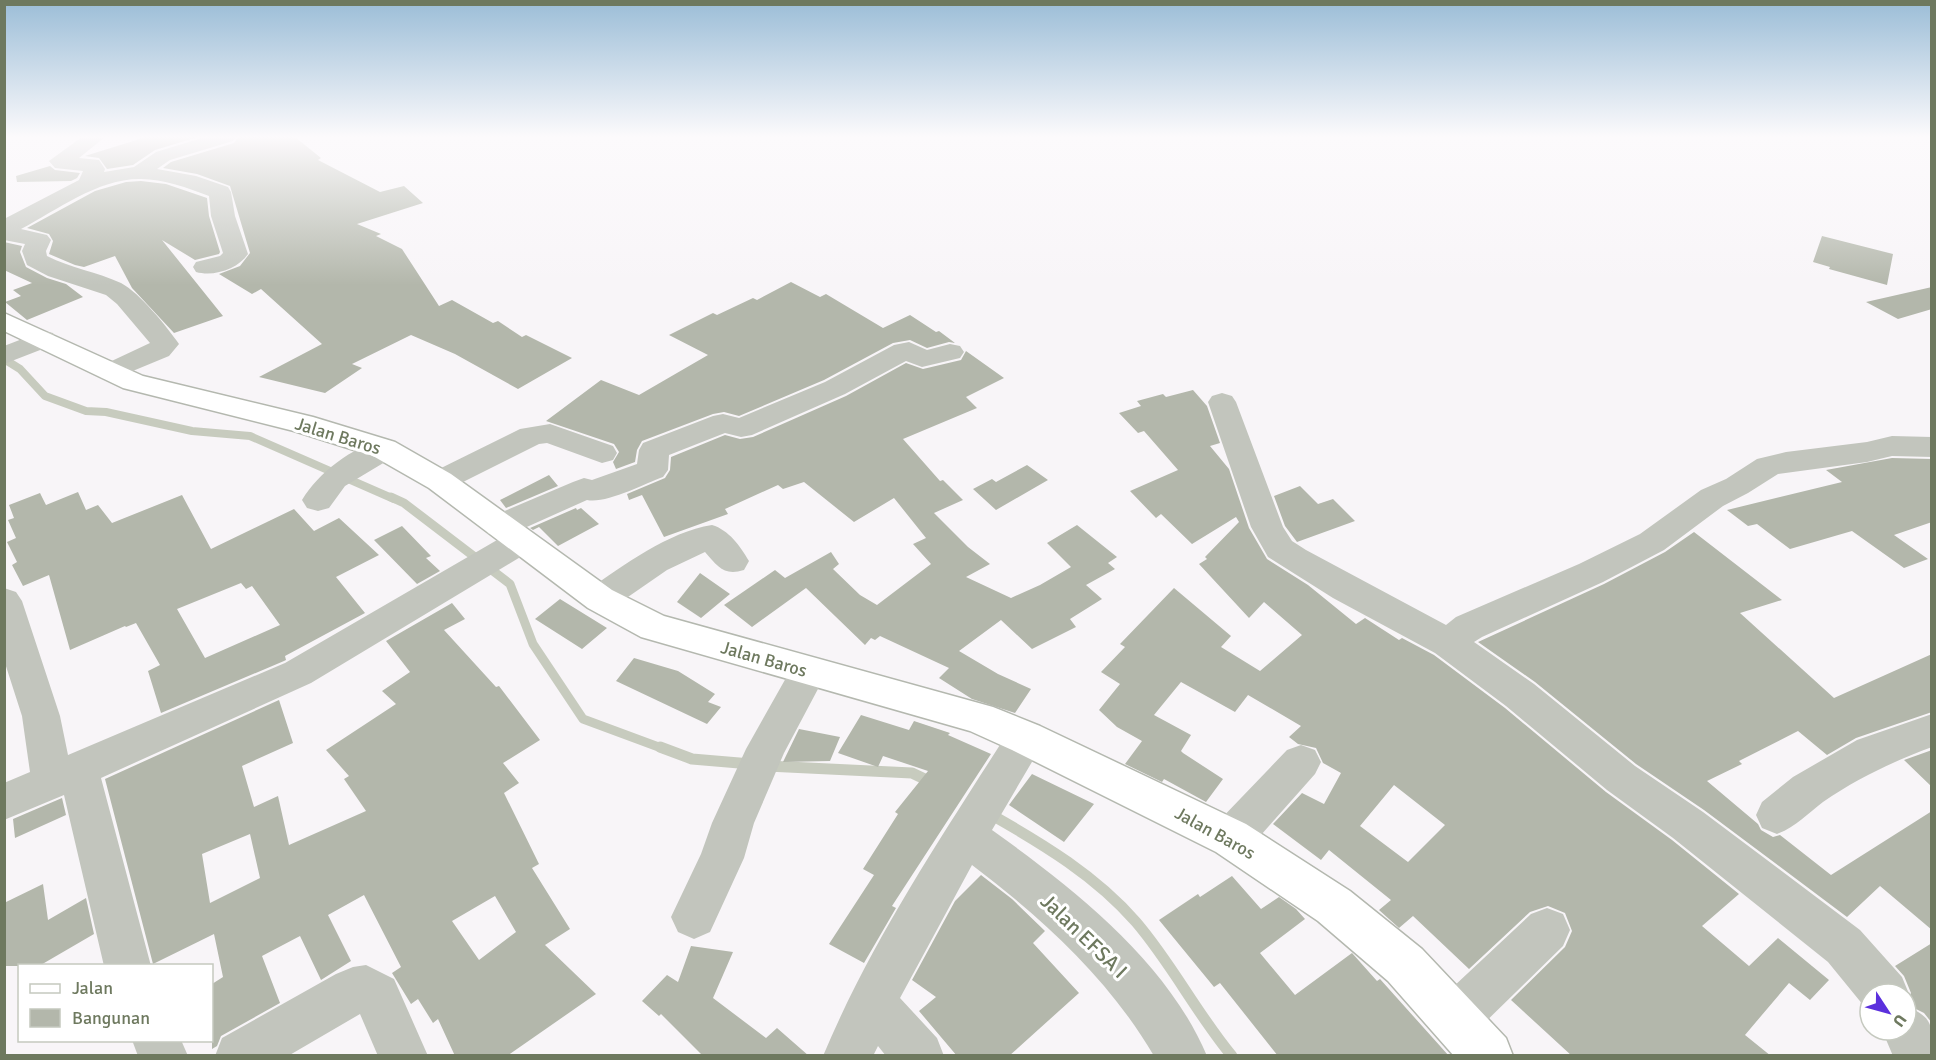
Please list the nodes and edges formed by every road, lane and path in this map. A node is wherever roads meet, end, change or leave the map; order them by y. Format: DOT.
graph roads {
  1 [pos="85,186"];
  2 [pos="204,186"];
  3 [pos="4,231"];
  4 [pos="205,267"];
  5 [pos="18,341"];
  6 [pos="950,352"];
  7 [pos="111,372"];
  8 [pos="1222,402"];
  9 [pos="1932,447"];
  10 [pos="602,453"];
  11 [pos="374,455"];
  12 [pos="440,481"];
  13 [pos="326,490"];
  14 [pos="506,541"];
  15 [pos="732,561"];
  16 [pos="600,599"];
  17 [pos="4,601"];
  18 [pos="1448,643"];
  19 [pos="808,672"];
  20 [pos="1932,730"];
  21 [pos="1026,738"];
  22 [pos="1301,762"];
  23 [pos="65,775"];
  24 [pos="4,802"];
  25 [pos="1776,815"];
  26 [pos="976,818"];
  27 [pos="1231,838"];
  28 [pos="694,917"];
  29 [pos="1546,930"];
  30 [pos="127,964"];
  31 [pos="1875,982"];
  32 [pos="871,1002"];
  33 [pos="1454,1019"];
  34 [pos="156,1042"];
  35 [pos="1912,1042"];
  36 [pos="163,1056"];
  37 [pos="240,1056"];
  38 [pos="403,1056"];
  39 [pos="848,1056"];
  40 [pos="919,1056"];
  41 [pos="1182,1056"];
  42 [pos="1488,1056"];
  43 [pos="1920,1056"];
  1 -- 3 [label="street"];
  2 -- 4 [label="street"];
  3 -- 7 [label="street"];
  5 -- 7 [label="main road, Jalan Baros"];
  6 -- 14 [label="street"];
  7 -- 11 [label="main road, Jalan Baros"];
  8 -- 18 [label="street"];
  9 -- 18 [label="street"];
  10 -- 12 [label="street"];
  11 -- 12 [label="main road, Jalan Baros"];
  11 -- 13 [label="street"];
  12 -- 14 [label="main road, Jalan Baros"];
  14 -- 16 [label="main road, Jalan Baros"];
  14 -- 23 [label="street"];
  15 -- 16 [label="street"];
  16 -- 19 [label="main road, Jalan Baros"];
  17 -- 23 [label="street"];
  18 -- 31 [label="street"];
  19 -- 21 [label="main road, Jalan Baros"];
  19 -- 28 [label="street"];
  20 -- 25 [label="street"];
  21 -- 26 [label="street"];
  21 -- 27 [label="main road, Jalan Baros"];
  22 -- 27 [label="street"];
  23 -- 24 [label="street"];
  23 -- 30 [label="street"];
  26 -- 32 [label="street"];
  26 -- 41 [label="street, Jalan EFSA I"];
  27 -- 33 [label="main road, Jalan Baros"];
  29 -- 33 [label="street"];
  32 -- 39 [label="street"];
  32 -- 40 [label="street"];
  33 -- 42 [label="main road, Jalan Baros"];
  34 -- 36 [label="street"];
  35 -- 43 [label="street"];
  37 -- 38 [label="street"];
}
